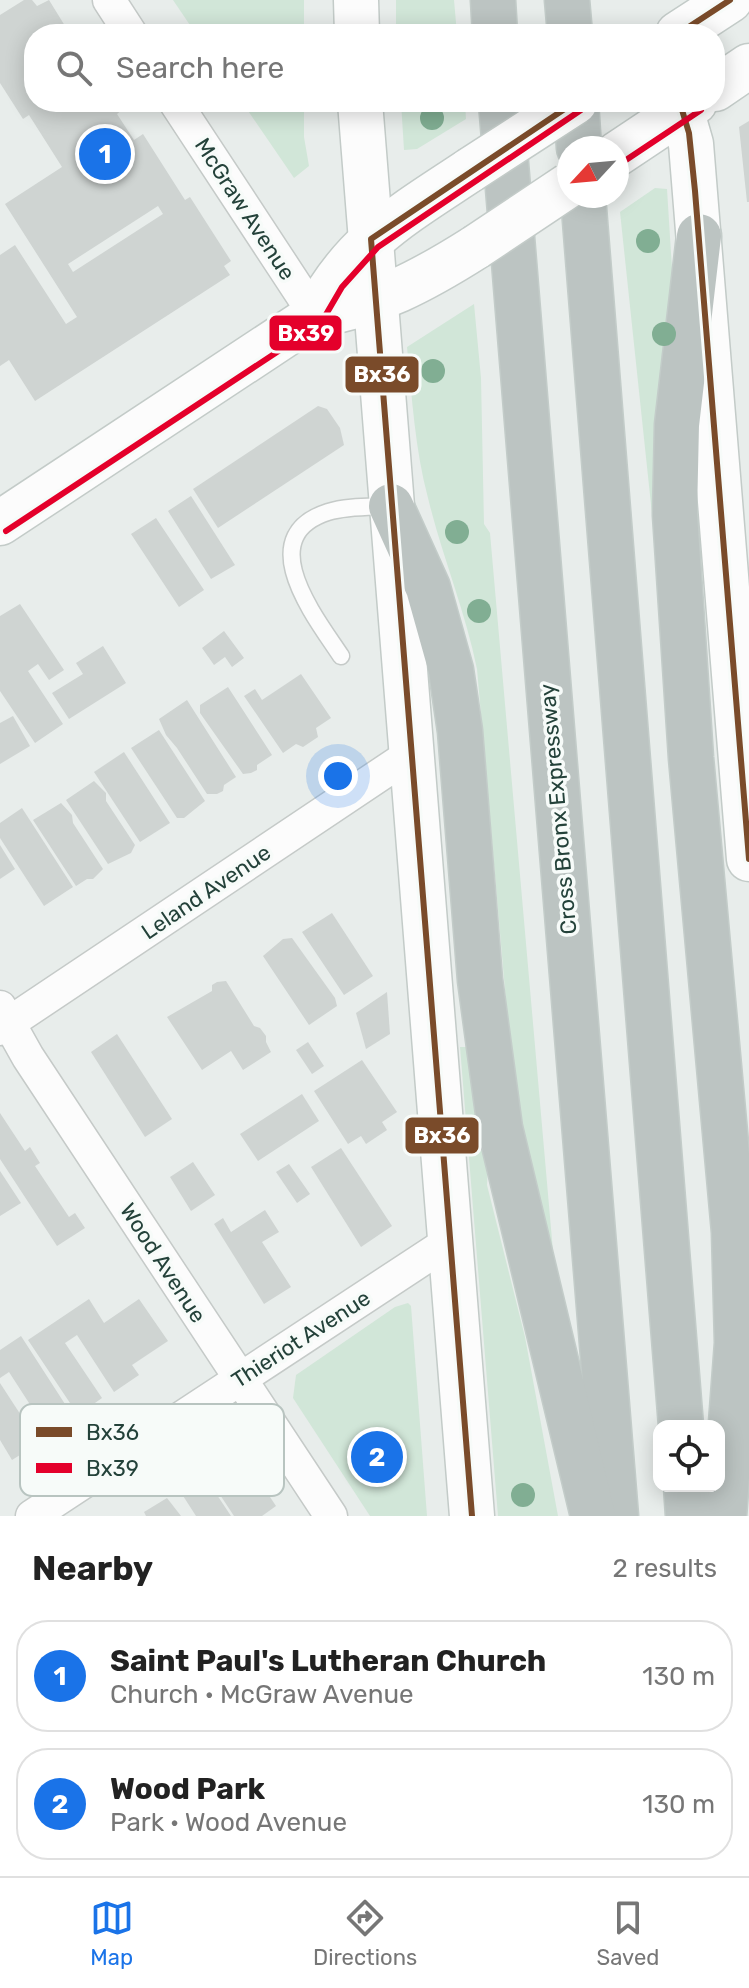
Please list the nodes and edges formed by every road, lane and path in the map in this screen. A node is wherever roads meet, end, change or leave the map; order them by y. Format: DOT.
graph roads {
  1 [pos="109,0"];
  2 [pos="356,0"];
  3 [pos="493,0"];
  4 [pos="567,0"];
  5 [pos="730,0"];
  6 [pos="125,24"];
  7 [pos="357,24"];
  8 [pos="494,24"];
  9 [pos="569,24"];
  10 [pos="693,24"];
  11 [pos="749,66"];
  12 [pos="725,81"];
  13 [pos="182,112"];
  14 [pos="361,112"];
  15 [pos="502,112"];
  16 [pos="560,112"];
  17 [pos="576,112"];
  18 [pos="677,112"];
  19 [pos="692,112"];
  20 [pos="578,136"];
  21 [pos="629,146"];
  22 [pos="557,193"];
  23 [pos="584,208"];
  24 [pos="699,236"];
  25 [pos="371,239"];
  26 [pos="375,302"];
  27 [pos="315,315"];
  28 [pos="391,506"];
  29 [pos="0,523"];
  30 [pos="737,546"];
  31 [pos="341,656"];
  32 [pos="411,754"];
  33 [pos="749,859"];
  34 [pos="3,1019"];
  35 [pos="450,1241"];
  36 [pos="240,1379"];
  37 [pos="202,1404"];
  38 [pos="257,1404"];
  39 [pos="681,1420"];
  40 [pos="284,1445"];
  41 [pos="686,1492"];
  42 [pos="62,1496"];
  43 [pos="32,1516"];
  44 [pos="331,1516"];
  45 [pos="472,1516"];
  46 [pos="593,1516"];
  47 [pos="616,1516"];
  48 [pos="688,1516"];
  49 [pos="724,1516"];
  1 -- 6 [label="street"];
  2 -- 7 [label="main road"];
  3 -- 8 [label="highway"];
  4 -- 9 [label="highway"];
  5 -- 10 [label="main road"];
  11 -- 12 [label="main road"];
  13 -- 27 [label="street, McGraw Avenue"];
  14 -- 25 [label="main road"];
  15 -- 47 [label="highway, Cross Bronx Expressway"];
  16 -- 25 [label="main road, bridge"];
  17 -- 20 [label="highway"];
  18 -- 21 [label="main road"];
  19 -- 24 [label="main road"];
  22 -- 26 [label="main road, bridge"];
  23 -- 39 [label="highway"];
  24 -- 30 [label="main road"];
  24 -- 49 [label="highway"];
  25 -- 26 [label="main road"];
  25 -- 27 [label="main road"];
  26 -- 27 [label="main road"];
  26 -- 28 [label="main road"];
  27 -- 29 [label="main road"];
  28 -- 31 [label="lane"];
  28 -- 32 [label="main road"];
  28 -- 46 [label="highway"];
  30 -- 33 [label="main road"];
  32 -- 34 [label="street, Leland Avenue"];
  32 -- 35 [label="main road"];
  34 -- 36 [label="street, Wood Avenue"];
  35 -- 36 [label="street, Thieriot Avenue"];
  35 -- 45 [label="main road"];
  36 -- 37 [label="street, Thieriot Avenue"];
  36 -- 38 [label="street, Wood Avenue"];
  40 -- 44 [label="street, Wood Avenue"];
  41 -- 48 [label="highway"];
  42 -- 43 [label="street, Thieriot Avenue"];
}
